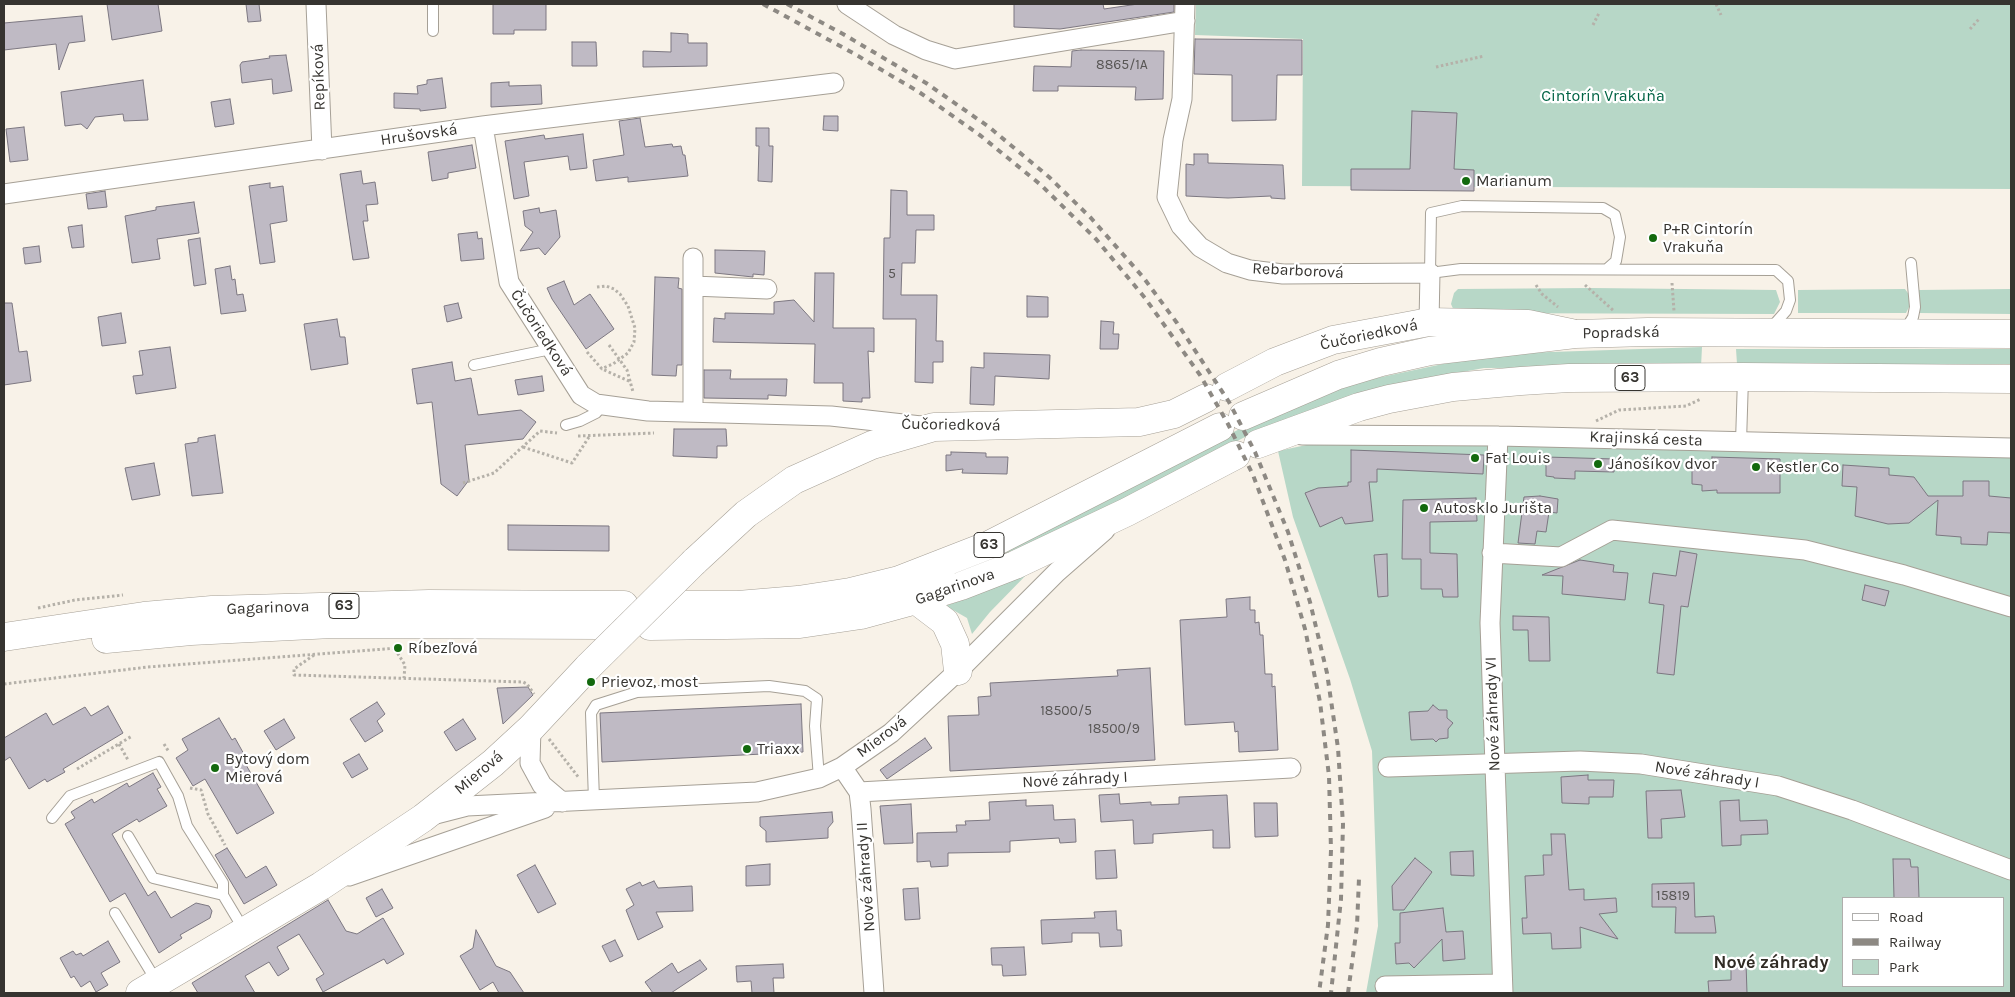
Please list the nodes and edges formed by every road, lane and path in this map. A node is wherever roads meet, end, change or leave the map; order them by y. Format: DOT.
graph roads {
  1 [pos="316,4"];
  2 [pos="433,4"];
  3 [pos="847,4"];
  4 [pos="1716,4"];
  5 [pos="1185,12"];
  6 [pos="1599,13"];
  7 [pos="1721,15"];
  8 [pos="1980,18"];
  9 [pos="1593,25"];
  10 [pos="1970,29"];
  11 [pos="433,32"];
  12 [pos="1484,56"];
  13 [pos="1436,67"];
  14 [pos="834,83"];
  15 [pos="483,126"];
  16 [pos="322,150"];
  17 [pos="4,194"];
  18 [pos="694,258"];
  19 [pos="1911,264"];
  20 [pos="1608,269"];
  21 [pos="1430,273"];
  22 [pos="1536,285"];
  23 [pos="1585,285"];
  24 [pos="1672,285"];
  25 [pos="693,286"];
  26 [pos="597,287"];
  27 [pos="767,289"];
  28 [pos="1620,316"];
  29 [pos="1674,316"];
  30 [pos="1429,322"];
  31 [pos="1569,322"];
  32 [pos="1767,332"];
  33 [pos="1903,334"];
  34 [pos="2011,334"];
  35 [pos="609,345"];
  36 [pos="552,349"];
  37 [pos="587,352"];
  38 [pos="619,359"];
  39 [pos="474,365"];
  40 [pos="601,369"];
  41 [pos="1743,377"];
  42 [pos="2011,379"];
  43 [pos="631,382"];
  44 [pos="633,396"];
  45 [pos="1704,398"];
  46 [pos="603,406"];
  47 [pos="692,411"];
  48 [pos="1232,422"];
  49 [pos="566,425"];
  50 [pos="934,427"];
  51 [pos="654,433"];
  52 [pos="560,434"];
  53 [pos="570,435"];
  54 [pos="1498,436"];
  55 [pos="589,437"];
  56 [pos="1576,437"];
  57 [pos="1741,442"];
  58 [pos="1258,445"];
  59 [pos="523,447"];
  60 [pos="2011,448"];
  61 [pos="463,483"];
  62 [pos="1127,512"];
  63 [pos="1492,553"];
  64 [pos="916,600"];
  65 [pos="624,605"];
  66 [pos="670,605"];
  67 [pos="2011,607"];
  68 [pos="603,626"];
  69 [pos="650,626"];
  70 [pos="4,637"];
  71 [pos="315,655"];
  72 [pos="4,656"];
  73 [pos="958,671"];
  74 [pos="404,678"];
  75 [pos="4,684"];
  76 [pos="539,700"];
  77 [pos="540,729"];
  78 [pos="132,736"];
  79 [pos="119,744"];
  80 [pos="1494,763"];
  81 [pos="131,765"];
  82 [pos="842,767"];
  83 [pos="1388,767"];
  84 [pos="1291,768"];
  85 [pos="77,769"];
  86 [pos="819,778"];
  87 [pos="191,789"];
  88 [pos="594,792"];
  89 [pos="859,792"];
  90 [pos="562,802"];
  91 [pos="424,817"];
  92 [pos="52,818"];
  93 [pos="128,836"];
  94 [pos="225,845"];
  95 [pos="2011,870"];
  96 [pos="322,886"];
  97 [pos="223,895"];
  98 [pos="115,913"];
  99 [pos="244,931"];
  100 [pos="1385,986"];
  101 [pos="149,988"];
  102 [pos="1503,988"];
  103 [pos="874,993"];
  1 -- 16 [label="street, Repíková"];
  2 -- 11 [label="lane"];
  3 -- 5 [label="street, Rebarborová"];
  4 -- 7 [label="path"];
  5 -- 21 [label="street, Rebarborová"];
  6 -- 9 [label="path"];
  8 -- 10 [label="path"];
  12 -- 13 [label="path"];
  14 -- 15 [label="street, Hrušovská"];
  15 -- 16 [label="street, Hrušovská"];
  15 -- 36 [label="street, Čučoriedková"];
  16 -- 17 [label="street, Hrušovská"];
  18 -- 25 [label="street"];
  19 -- 33 [label="lane"];
  20 -- 21 [label="lane"];
  20 -- 21 [label="lane"];
  20 -- 32 [label="lane"];
  21 -- 30 [label="street"];
  22 -- 31 [label="path"];
  23 -- 28 [label="path"];
  24 -- 29 [label="path"];
  25 -- 27 [label="street"];
  25 -- 47 [label="street"];
  26 -- 38 [label="path"];
  30 -- 31 [label="main road, Čučoriedková"];
  30 -- 50 [label="main road, Čučoriedková"];
  31 -- 32 [label="main road, Popradská / 63"];
  31 -- 48 [label="main road, Popradská / 63"];
  32 -- 33 [label="main road, Popradská / 63"];
  33 -- 34 [label="main road, Popradská / 63"];
  35 -- 38 [label="path"];
  36 -- 39 [label="lane"];
  36 -- 46 [label="street, Čučoriedková"];
  37 -- 40 [label="path"];
  38 -- 40 [label="path"];
  38 -- 43 [label="path"];
  40 -- 43 [label="path"];
  41 -- 42 [label="main road, 63"];
  41 -- 57 [label="lane"];
  41 -- 58 [label="main road, 63"];
  43 -- 44 [label="path"];
  45 -- 56 [label="path"];
  46 -- 47 [label="street, Čučoriedková"];
  46 -- 49 [label="lane"];
  47 -- 50 [label="street, Čučoriedková"];
  48 -- 66 [label="main road, Gagarinova / 63"];
  50 -- 77 [label="main road, Mierová, bridge"];
  51 -- 55 [label="path"];
  52 -- 59 [label="path"];
  53 -- 55 [label="path"];
  54 -- 56 [label="street, Krajinská cesta"];
  54 -- 58 [label="street, Krajinská cesta"];
  54 -- 63 [label="street, Nové záhrady VI"];
  55 -- 59 [label="path"];
  56 -- 57 [label="street, Krajinská cesta"];
  57 -- 60 [label="street, Krajinská cesta"];
  58 -- 62 [label="main road, Gagarinova / 63"];
  59 -- 61 [label="path"];
  62 -- 64 [label="main road, Gagarinova / 63"];
  62 -- 73 [label="street, Mierová"];
  63 -- 67 [label="street"];
  63 -- 80 [label="street, Nové záhrady VI"];
  64 -- 69 [label="main road, Gagarinova / 63"];
  64 -- 73 [label="main road"];
  65 -- 70 [label="main road, Gagarinova / 63"];
  68 -- 72 [label="main road, Gagarinova / 63"];
  71 -- 74 [label="path"];
  71 -- 74 [label="path"];
  71 -- 75 [label="path"];
  73 -- 82 [label="street, Mierová"];
  74 -- 76 [label="path"];
  77 -- 88 [label="path"];
  77 -- 90 [label="street"];
  77 -- 91 [label="main road, Mierová"];
  78 -- 79 [label="path"];
  79 -- 81 [label="path"];
  79 -- 85 [label="path"];
  80 -- 83 [label="street, Nové záhrady I"];
  80 -- 95 [label="street, Nové záhrady I"];
  80 -- 102 [label="street, Nové záhrady VI"];
  82 -- 86 [label="street, Mierová"];
  82 -- 89 [label="street, Nové záhrady II"];
  84 -- 89 [label="street, Nové záhrady I"];
  86 -- 88 [label="street, Mierová"];
  86 -- 88 [label="lane"];
  87 -- 94 [label="path"];
  88 -- 90 [label="street, Mierová"];
  89 -- 103 [label="street, Nové záhrady II"];
  90 -- 91 [label="street, Mierová"];
  90 -- 96 [label="street, Mierová"];
  91 -- 96 [label="main road, Mierová"];
  92 -- 97 [label="lane"];
  93 -- 97 [label="lane"];
  96 -- 99 [label="main road, Mierová"];
  97 -- 99 [label="lane"];
  98 -- 101 [label="lane"];
  99 -- 101 [label="main road, Mierová"];
  100 -- 102 [label="street"];
}
